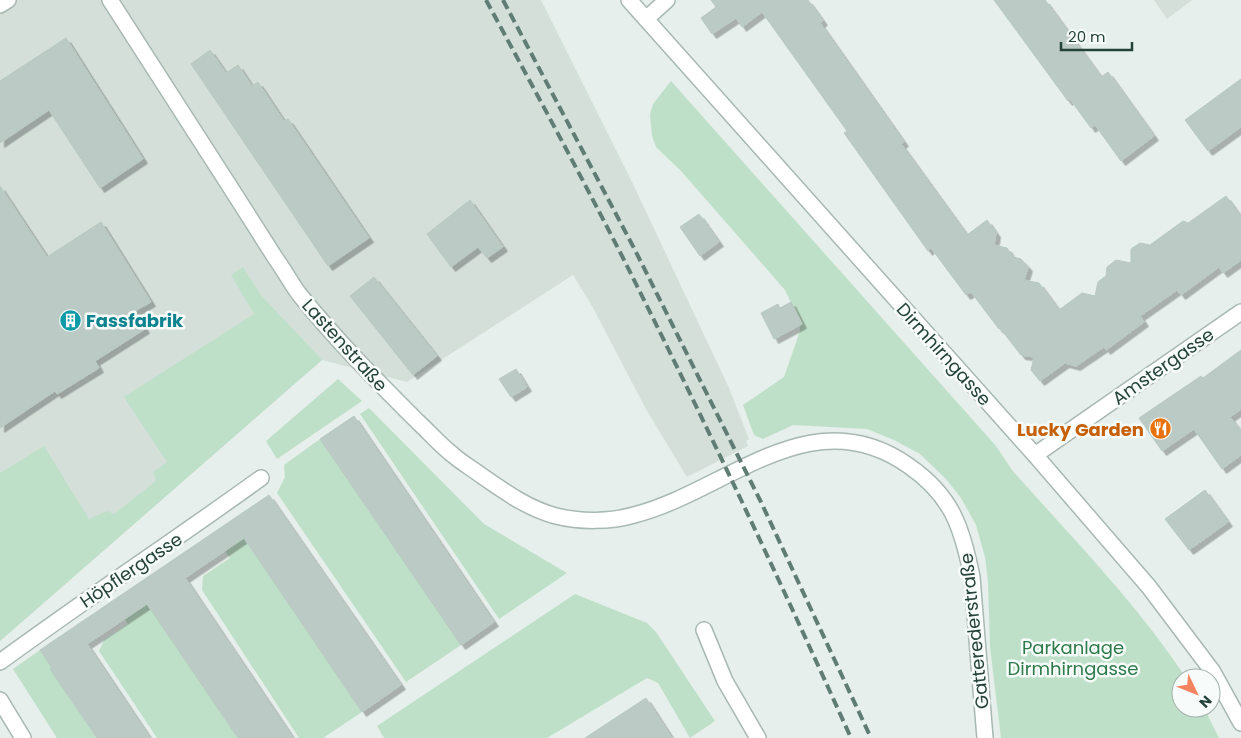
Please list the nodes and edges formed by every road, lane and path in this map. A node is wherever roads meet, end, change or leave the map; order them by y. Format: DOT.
graph roads {
  1 [pos="8,0"];
  2 [pos="110,0"];
  3 [pos="629,0"];
  4 [pos="667,0"];
  5 [pos="0,5"];
  6 [pos="646,20"];
  7 [pos="1241,312"];
  8 [pos="1035,455"];
  9 [pos="756,461"];
  10 [pos="261,478"];
  11 [pos="704,630"];
  12 [pos="0,662"];
  13 [pos="0,700"];
  14 [pos="1241,723"];
  15 [pos="23,738"];
  16 [pos="758,738"];
  17 [pos="985,738"];
  1 -- 5 [label="street"];
  2 -- 9 [label="street, Lastenstraße"];
  3 -- 6 [label="street, Dirmhirngasse"];
  4 -- 6 [label="street"];
  6 -- 8 [label="street, Dirmhirngasse"];
  7 -- 8 [label="street, Amstergasse"];
  8 -- 14 [label="street, Dirmhirngasse"];
  9 -- 17 [label="street, Gatterederstraße"];
  10 -- 12 [label="street, Höpflergasse"];
  11 -- 16 [label="street"];
  13 -- 15 [label="street"];
}
